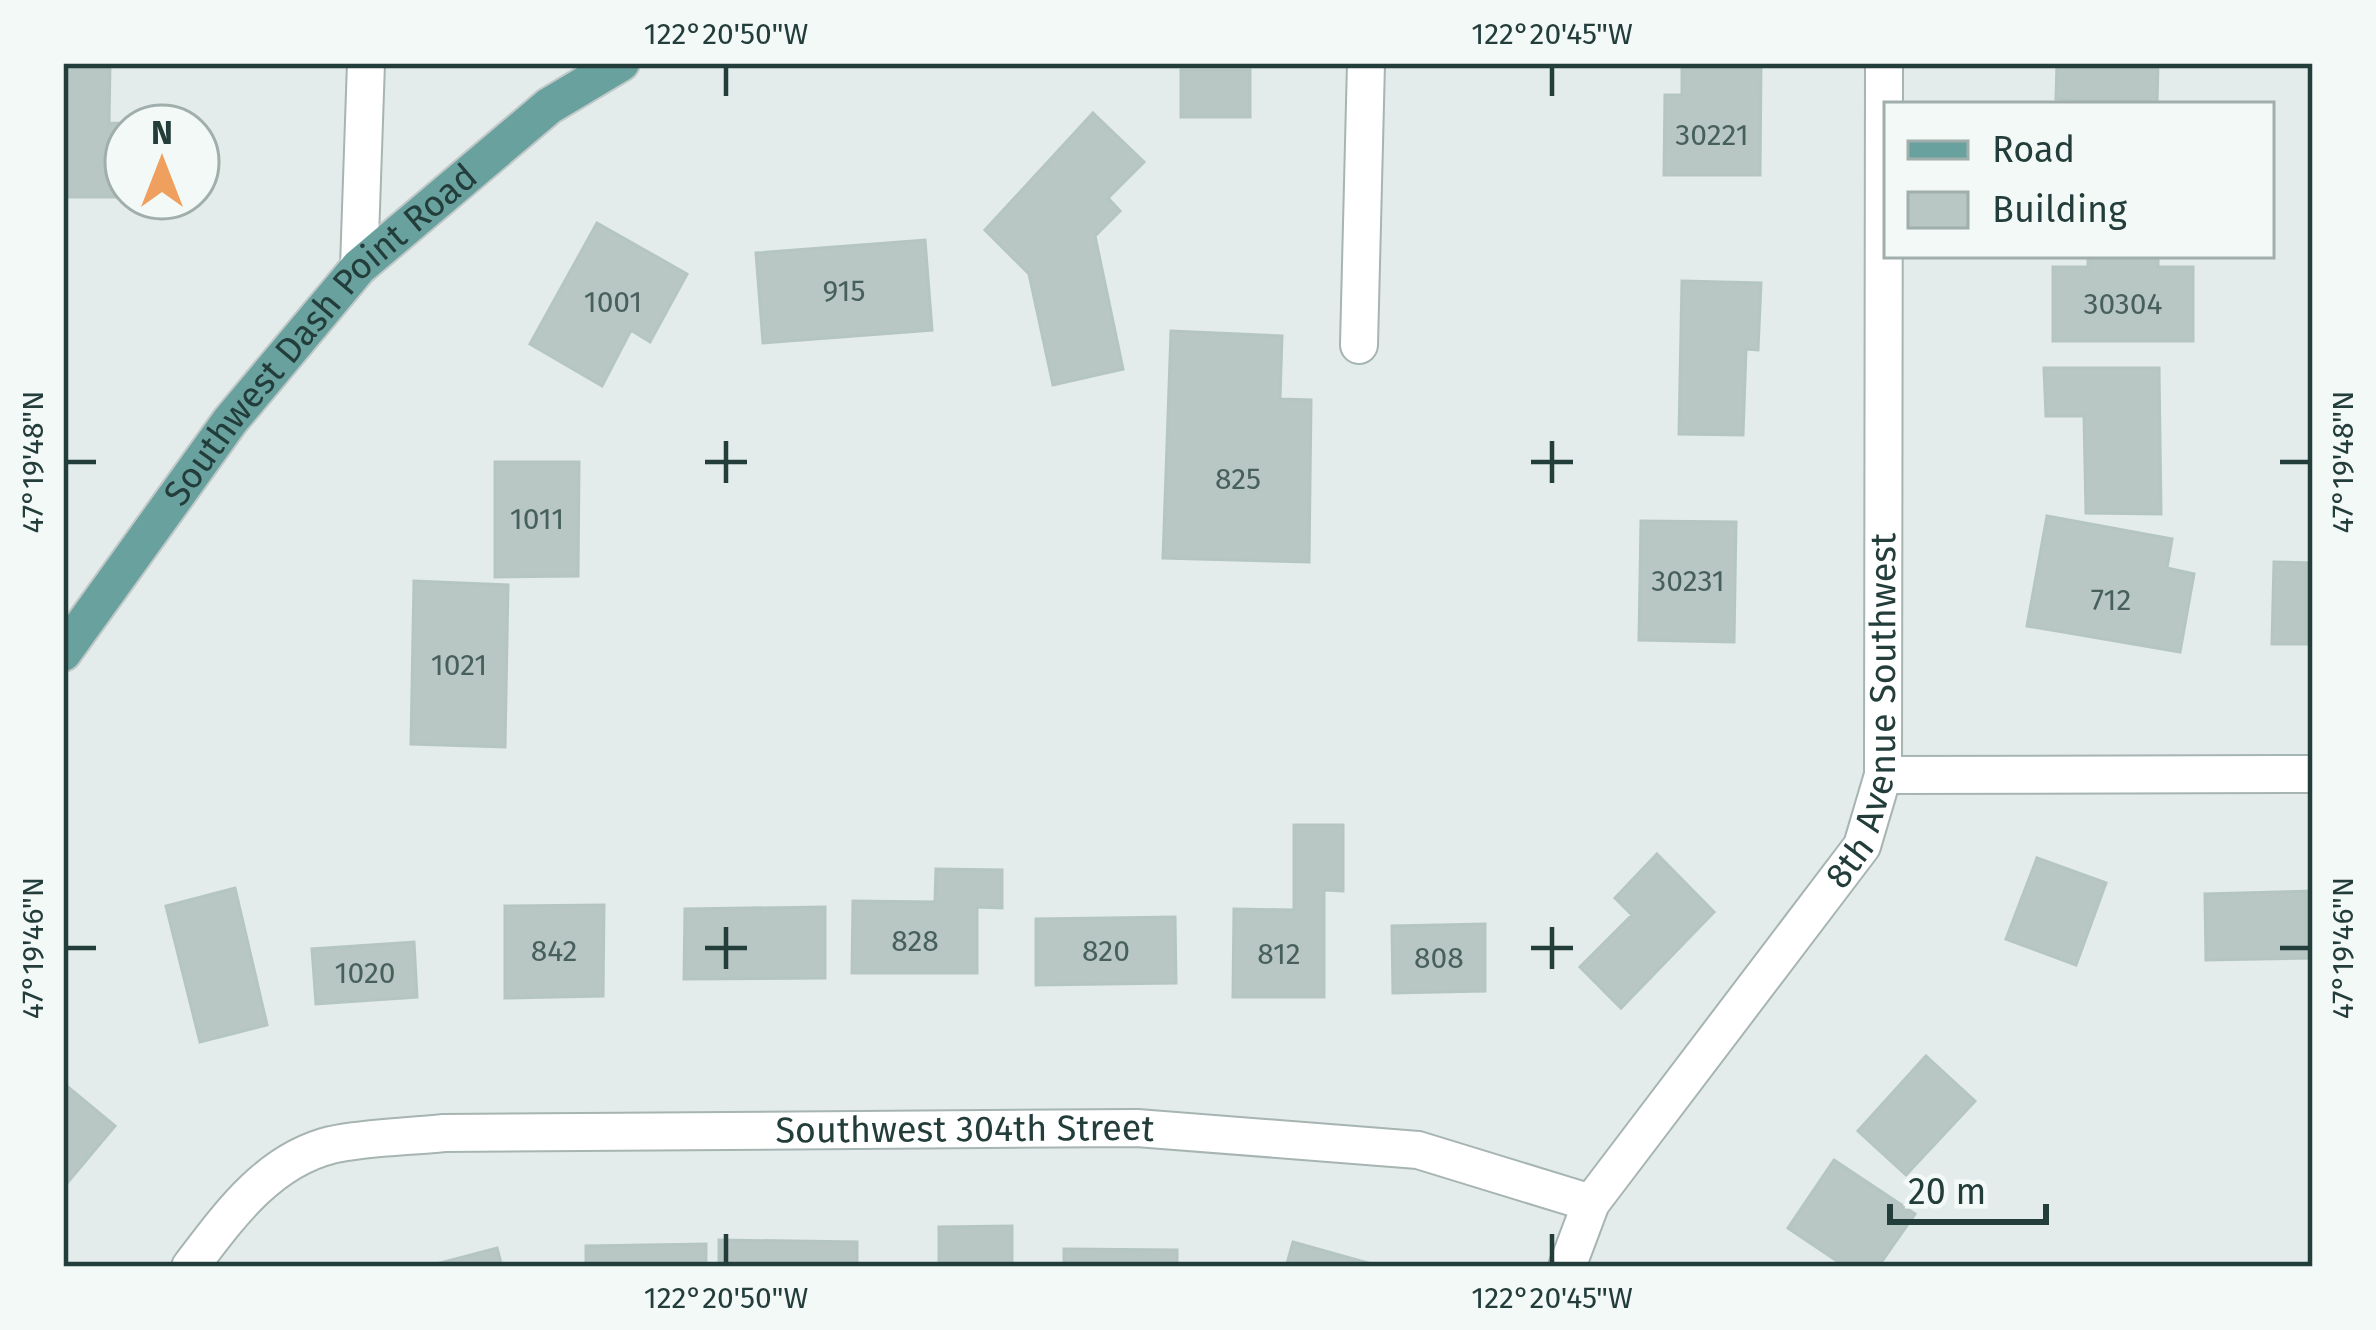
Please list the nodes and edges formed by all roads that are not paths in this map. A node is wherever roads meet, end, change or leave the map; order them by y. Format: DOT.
graph roads {
  1 [pos="367,63"];
  2 [pos="621,63"];
  3 [pos="1366,63"];
  4 [pos="1883,63"];
  5 [pos="359,267"];
  6 [pos="1359,345"];
  7 [pos="63,653"];
  8 [pos="2313,774"];
  9 [pos="1883,775"];
  10 [pos="1591,1203"];
  11 [pos="190,1267"];
  12 [pos="1567,1267"];
  1 -- 5 [label="street"];
  2 -- 5 [label="main road, Southwest Dash Point Road"];
  3 -- 6 [label="street"];
  4 -- 9 [label="street, 8th Avenue Southwest"];
  5 -- 7 [label="main road, Southwest Dash Point Road"];
  8 -- 9 [label="street"];
  9 -- 10 [label="street, 8th Avenue Southwest"];
  10 -- 11 [label="street, Southwest 304th Street"];
  10 -- 12 [label="street, 8th Avenue Southwest"];
}
